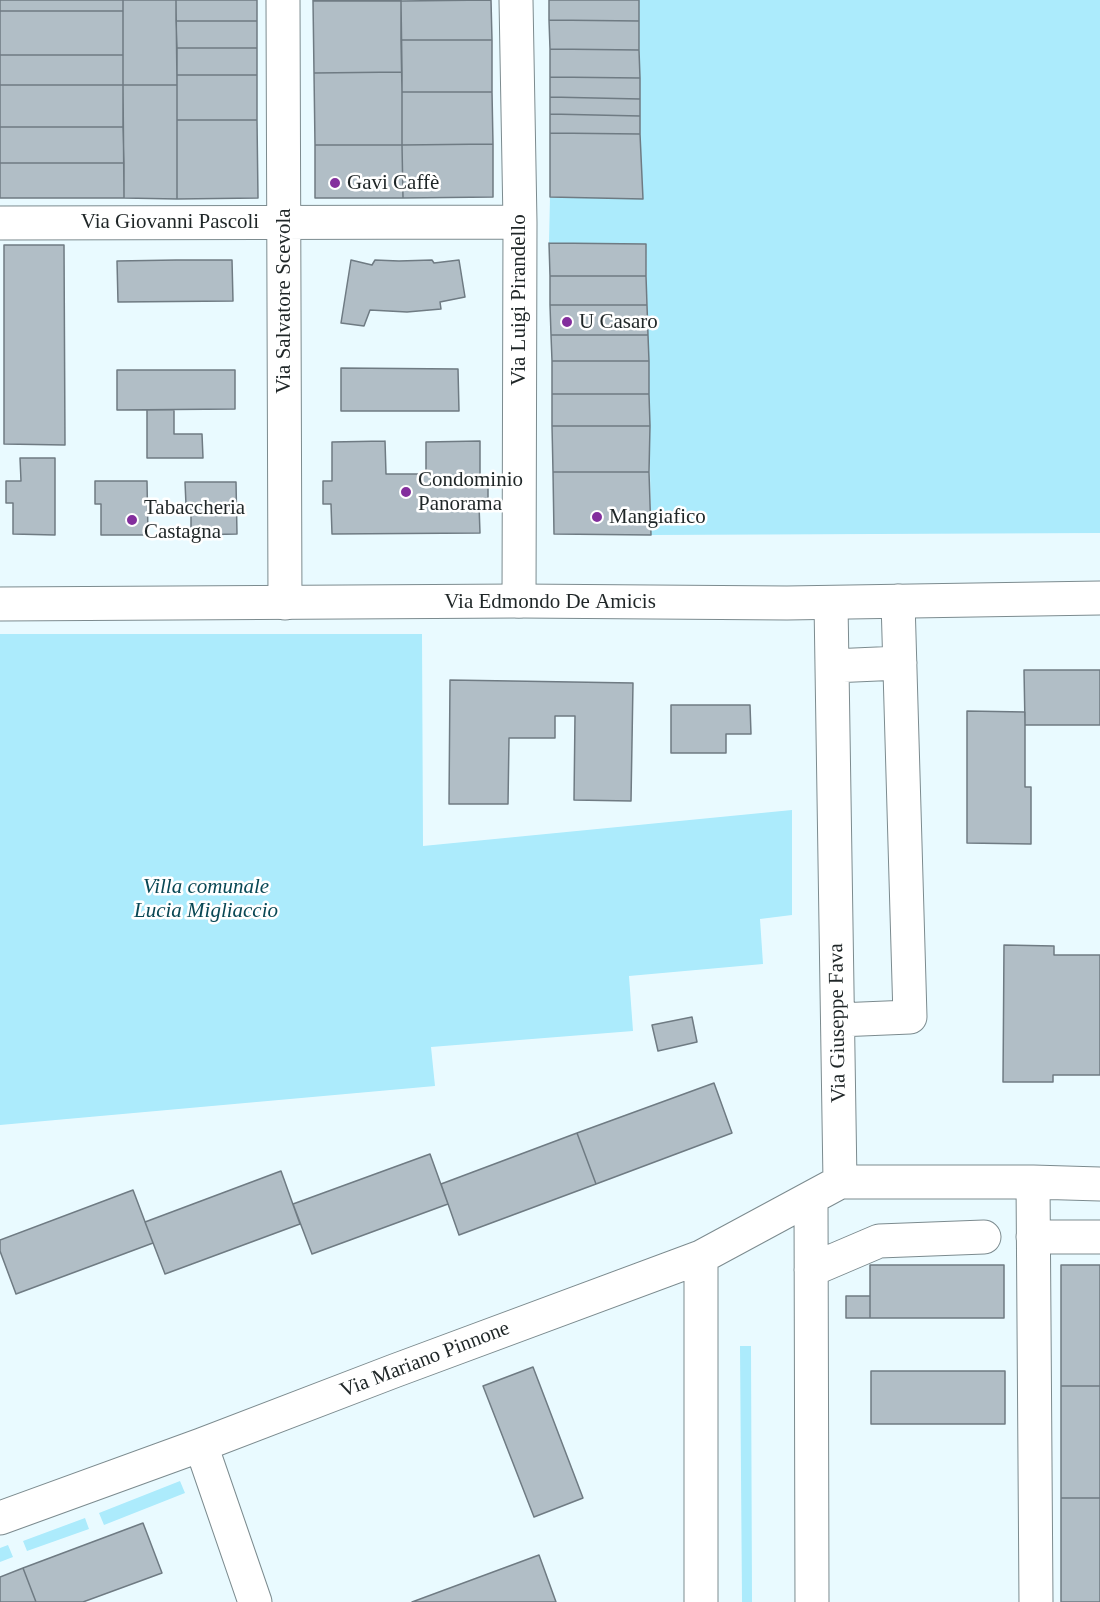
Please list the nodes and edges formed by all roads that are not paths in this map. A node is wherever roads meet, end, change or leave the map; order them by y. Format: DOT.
graph roads {
  1 [pos="283,0"];
  2 [pos="516,0"];
  3 [pos="285,222"];
  4 [pos="520,222"];
  5 [pos="0,223"];
  6 [pos="1100,598"];
  7 [pos="519,601"];
  8 [pos="898,601"];
  9 [pos="285,603"];
  10 [pos="831,603"];
  11 [pos="0,604"];
  12 [pos="900,663"];
  13 [pos="832,666"];
  14 [pos="838,1020"];
  15 [pos="840,1182"];
  16 [pos="1033,1182"];
  17 [pos="1100,1184"];
  18 [pos="811,1198"];
  19 [pos="984,1237"];
  20 [pos="1033,1237"];
  21 [pos="1100,1237"];
  22 [pos="701,1257"];
  23 [pos="811,1270"];
  24 [pos="201,1445"];
  25 [pos="0,1518"];
  26 [pos="255,1602"];
  27 [pos="702,1602"];
  28 [pos="812,1602"];
  29 [pos="1036,1602"];
  1 -- 3 [label="street, Via Salvatore Scevola"];
  2 -- 4 [label="street, Via Luigi Pirandello"];
  3 -- 4 [label="street, Via Giovanni Pascoli"];
  3 -- 5 [label="street, Via Giovanni Pascoli"];
  3 -- 9 [label="street, Via Salvatore Scevola"];
  4 -- 7 [label="street, Via Luigi Pirandello"];
  6 -- 8 [label="street, Via Edmondo De Amicis"];
  7 -- 9 [label="street, Via Edmondo De Amicis"];
  7 -- 10 [label="street, Via Edmondo De Amicis"];
  8 -- 10 [label="street, Via Edmondo De Amicis"];
  8 -- 12 [label="street"];
  9 -- 11 [label="street, Via Edmondo De Amicis"];
  10 -- 13 [label="street, Via Giuseppe Fava"];
  12 -- 13 [label="street"];
  12 -- 14 [label="street"];
  13 -- 14 [label="street, Via Giuseppe Fava"];
  14 -- 15 [label="street, Via Giuseppe Fava"];
  15 -- 16 [label="street"];
  15 -- 18 [label="street, Via Mariano Pinnone"];
  16 -- 17 [label="street"];
  16 -- 20 [label="street"];
  18 -- 22 [label="street, Via Mariano Pinnone"];
  18 -- 23 [label="street"];
  19 -- 23 [label="street"];
  20 -- 21 [label="street"];
  20 -- 29 [label="street"];
  22 -- 24 [label="street, Via Mariano Pinnone"];
  22 -- 27 [label="street"];
  23 -- 28 [label="street"];
  24 -- 25 [label="street, Via Mariano Pinnone"];
  24 -- 26 [label="street"];
}
